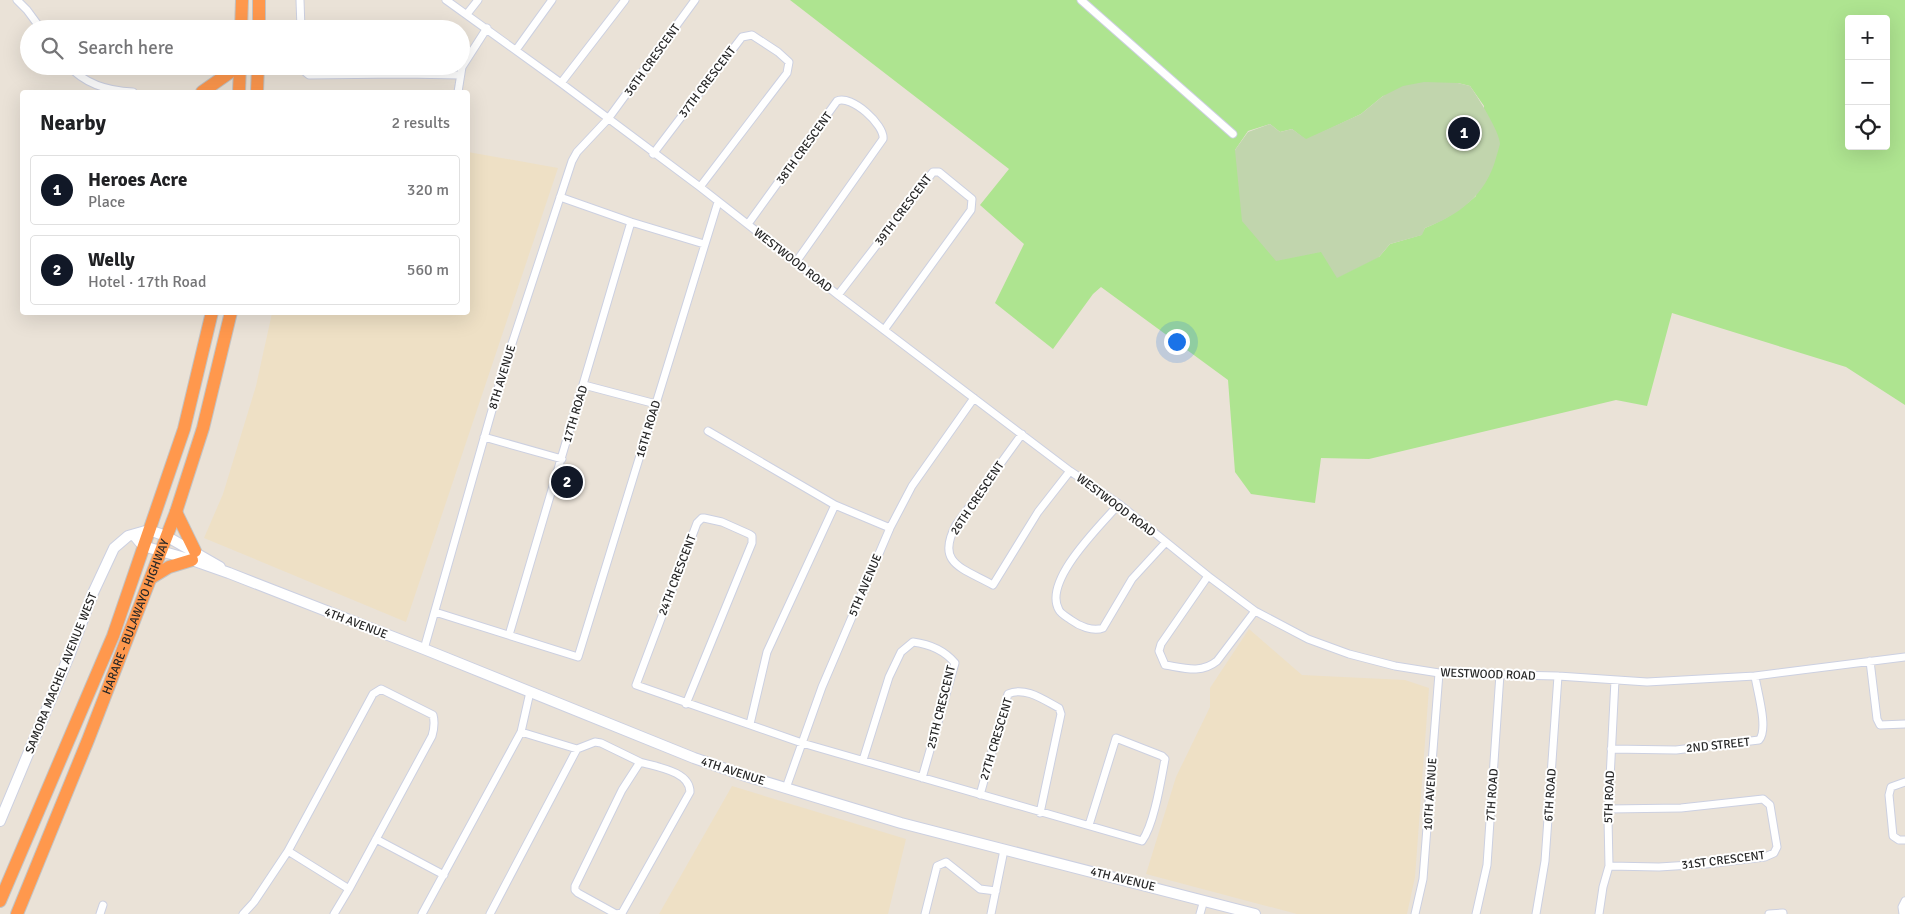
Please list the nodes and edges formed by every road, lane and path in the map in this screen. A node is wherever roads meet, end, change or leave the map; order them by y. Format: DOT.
graph roads {
  1 [pos="17,0"];
  2 [pos="242,0"];
  3 [pos="259,0"];
  4 [pos="300,0"];
  5 [pos="446,0"];
  6 [pos="478,0"];
  7 [pos="552,0"];
  8 [pos="625,0"];
  9 [pos="695,0"];
  10 [pos="1081,0"];
  11 [pos="468,14"];
  12 [pos="34,20"];
  13 [pos="241,20"];
  14 [pos="258,20"];
  15 [pos="301,20"];
  16 [pos="487,28"];
  17 [pos="516,50"];
  18 [pos="470,55"];
  19 [pos="79,75"];
  20 [pos="225,75"];
  21 [pos="240,75"];
  22 [pos="258,75"];
  23 [pos="308,75"];
  24 [pos="352,75"];
  25 [pos="460,75"];
  26 [pos="562,83"];
  27 [pos="120,90"];
  28 [pos="205,90"];
  29 [pos="239,90"];
  30 [pos="257,90"];
  31 [pos="458,90"];
  32 [pos="608,119"];
  33 [pos="1233,134"];
  34 [pos="653,154"];
  35 [pos="700,187"];
  36 [pos="560,197"];
  37 [pos="718,202"];
  38 [pos="631,222"];
  39 [pos="748,224"];
  40 [pos="704,244"];
  41 [pos="796,262"];
  42 [pos="838,295"];
  43 [pos="211,315"];
  44 [pos="230,315"];
  45 [pos="884,330"];
  46 [pos="584,385"];
  47 [pos="974,398"];
  48 [pos="656,404"];
  49 [pos="708,431"];
  50 [pos="1022,434"];
  51 [pos="484,437"];
  52 [pos="562,459"];
  53 [pos="1070,471"];
  54 [pos="1119,504"];
  55 [pos="835,505"];
  56 [pos="176,512"];
  57 [pos="890,528"];
  58 [pos="149,530"];
  59 [pos="134,536"];
  60 [pos="166,536"];
  61 [pos="1166,542"];
  62 [pos="143,546"];
  63 [pos="160,552"];
  64 [pos="193,556"];
  65 [pos="1208,576"];
  66 [pos="151,578"];
  67 [pos="1255,611"];
  68 [pos="435,612"];
  69 [pos="509,635"];
  70 [pos="424,649"];
  71 [pos="1905,657"];
  72 [pos="1870,662"];
  73 [pos="1439,673"];
  74 [pos="1500,674"];
  75 [pos="1558,676"];
  76 [pos="1755,676"];
  77 [pos="1615,680"];
  78 [pos="530,692"];
  79 [pos="686,704"];
  80 [pos="750,724"];
  81 [pos="1905,724"];
  82 [pos="521,732"];
  83 [pos="802,743"];
  84 [pos="576,749"];
  85 [pos="1611,749"];
  86 [pos="863,760"];
  87 [pos="640,762"];
  88 [pos="922,778"];
  89 [pos="1905,782"];
  90 [pos="786,788"];
  91 [pos="980,795"];
  92 [pos="1609,808"];
  93 [pos="1040,813"];
  94 [pos="0,821"];
  95 [pos="1089,825"];
  96 [pos="376,839"];
  97 [pos="1905,840"];
  98 [pos="1004,850"];
  99 [pos="288,851"];
  100 [pos="1609,866"];
  101 [pos="444,875"];
  102 [pos="350,888"];
  103 [pos="996,890"];
  104 [pos="1204,900"];
  105 [pos="0,901"];
  106 [pos="1905,901"];
  107 [pos="103,905"];
  108 [pos="18,914"];
  109 [pos="100,914"];
  110 [pos="243,914"];
  111 [pos="334,914"];
  112 [pos="422,914"];
  113 [pos="490,914"];
  114 [pos="924,914"];
  115 [pos="991,914"];
  116 [pos="1200,914"];
  117 [pos="1255,914"];
  118 [pos="1415,914"];
  119 [pos="1476,914"];
  120 [pos="1536,914"];
  121 [pos="1599,914"];
  122 [pos="1769,914"];
  123 [pos="1784,914"];
  124 [pos="1902,914"];
  1 -- 12 [label="street"];
  2 -- 13 [label="highway"];
  3 -- 14 [label="highway"];
  4 -- 15 [label="street"];
  5 -- 11 [label="street, WESTWOOD ROAD"];
  6 -- 11 [label="street"];
  7 -- 17 [label="street"];
  8 -- 26 [label="street"];
  9 -- 32 [label="street, 36TH CRESCENT"];
  10 -- 33 [label="street"];
  11 -- 16 [label="street, WESTWOOD ROAD"];
  16 -- 17 [label="street, WESTWOOD ROAD"];
  16 -- 18 [label="street"];
  17 -- 26 [label="street, WESTWOOD ROAD"];
  19 -- 27 [label="street"];
  20 -- 28 [label="highway"];
  21 -- 29 [label="highway"];
  22 -- 30 [label="highway"];
  23 -- 24 [label="street"];
  25 -- 31 [label="street"];
  26 -- 32 [label="street, WESTWOOD ROAD"];
  32 -- 34 [label="street, WESTWOOD ROAD"];
  32 -- 36 [label="street, 8TH AVENUE"];
  34 -- 35 [label="street, WESTWOOD ROAD"];
  34 -- 35 [label="street, 37TH CRESCENT"];
  35 -- 37 [label="street, WESTWOOD ROAD"];
  36 -- 38 [label="street"];
  36 -- 51 [label="street, 8TH AVENUE"];
  37 -- 39 [label="street, WESTWOOD ROAD"];
  37 -- 40 [label="street, 16TH ROAD"];
  38 -- 40 [label="street"];
  38 -- 46 [label="street, 17TH ROAD"];
  39 -- 41 [label="street, WESTWOOD ROAD"];
  39 -- 41 [label="street, 38TH CRESCENT"];
  40 -- 48 [label="street, 16TH ROAD"];
  41 -- 42 [label="street, WESTWOOD ROAD"];
  42 -- 45 [label="street, WESTWOOD ROAD"];
  42 -- 45 [label="street, 39TH CRESCENT"];
  43 -- 58 [label="highway, HARARE - BULAWAYO HIGHWAY"];
  44 -- 56 [label="highway, HARARE - BULAWAYO HIGHWAY"];
  45 -- 47 [label="street, WESTWOOD ROAD"];
  46 -- 48 [label="street"];
  46 -- 52 [label="street, 17TH ROAD"];
  47 -- 50 [label="street, WESTWOOD ROAD"];
  47 -- 57 [label="street, 5TH AVENUE"];
  48 -- 69 [label="street, 16TH ROAD"];
  49 -- 55 [label="street"];
  50 -- 53 [label="street, WESTWOOD ROAD"];
  50 -- 53 [label="street, 26TH CRESCENT"];
  51 -- 52 [label="street"];
  51 -- 68 [label="street, 8TH AVENUE"];
  52 -- 69 [label="street, 17TH ROAD"];
  53 -- 54 [label="street, WESTWOOD ROAD"];
  54 -- 61 [label="street, WESTWOOD ROAD"];
  54 -- 61 [label="street"];
  55 -- 57 [label="street"];
  55 -- 80 [label="street"];
  56 -- 60 [label="highway, HARARE - BULAWAYO HIGHWAY"];
  56 -- 64 [label="highway"];
  57 -- 83 [label="street, 5TH AVENUE"];
  58 -- 59 [label="street, SAMORA MACHEL AVENUE WEST"];
  58 -- 60 [label="street"];
  58 -- 62 [label="highway, HARARE - BULAWAYO HIGHWAY"];
  59 -- 62 [label="street"];
  59 -- 94 [label="street, SAMORA MACHEL AVENUE WEST"];
  60 -- 63 [label="highway, HARARE - BULAWAYO HIGHWAY"];
  60 -- 64 [label="street"];
  61 -- 65 [label="street, WESTWOOD ROAD"];
  62 -- 63 [label="street"];
  62 -- 105 [label="highway, HARARE - BULAWAYO HIGHWAY"];
  63 -- 64 [label="street"];
  63 -- 66 [label="highway, HARARE - BULAWAYO HIGHWAY"];
  64 -- 66 [label="highway"];
  64 -- 70 [label="street, 4TH AVENUE"];
  65 -- 67 [label="street, WESTWOOD ROAD"];
  65 -- 67 [label="street"];
  66 -- 108 [label="highway, HARARE - BULAWAYO HIGHWAY"];
  67 -- 73 [label="street, WESTWOOD ROAD"];
  68 -- 69 [label="street"];
  68 -- 70 [label="street, 8TH AVENUE"];
  70 -- 78 [label="street, 4TH AVENUE"];
  71 -- 72 [label="street, WESTWOOD ROAD"];
  72 -- 76 [label="street, WESTWOOD ROAD"];
  72 -- 81 [label="street"];
  73 -- 74 [label="street, WESTWOOD ROAD"];
  73 -- 118 [label="street, 10TH AVENUE"];
  74 -- 75 [label="street, WESTWOOD ROAD"];
  74 -- 119 [label="street, 7TH ROAD"];
  75 -- 77 [label="street, WESTWOOD ROAD"];
  75 -- 120 [label="street, 6TH ROAD"];
  76 -- 77 [label="street, WESTWOOD ROAD"];
  76 -- 85 [label="street, 2ND STREET"];
  77 -- 85 [label="street, 5TH ROAD"];
  78 -- 82 [label="street"];
  78 -- 90 [label="street, 4TH AVENUE"];
  79 -- 79 [label="street, 24TH CRESCENT"];
  79 -- 80 [label="street"];
  80 -- 83 [label="street"];
  82 -- 84 [label="street"];
  82 -- 101 [label="street"];
  83 -- 86 [label="street"];
  83 -- 90 [label="street, 5TH AVENUE"];
  84 -- 87 [label="street"];
  84 -- 113 [label="street"];
  85 -- 92 [label="street, 5TH ROAD"];
  86 -- 88 [label="street"];
  86 -- 88 [label="street, 25TH CRESCENT"];
  87 -- 87 [label="street"];
  88 -- 91 [label="street"];
  89 -- 97 [label="street"];
  90 -- 98 [label="street, 4TH AVENUE"];
  91 -- 93 [label="street"];
  91 -- 93 [label="street, 27TH CRESCENT"];
  92 -- 100 [label="street, 5TH ROAD"];
  92 -- 100 [label="street, 31ST CRESCENT"];
  93 -- 95 [label="street"];
  95 -- 95 [label="street"];
  96 -- 99 [label="street"];
  96 -- 101 [label="street"];
  96 -- 102 [label="street"];
  98 -- 103 [label="street"];
  98 -- 104 [label="street, 4TH AVENUE"];
  99 -- 102 [label="street"];
  99 -- 110 [label="street"];
  100 -- 121 [label="street, 5TH ROAD"];
  101 -- 112 [label="street"];
  102 -- 111 [label="street"];
  103 -- 114 [label="street"];
  103 -- 115 [label="street"];
  104 -- 116 [label="street"];
  104 -- 117 [label="street, 4TH AVENUE"];
  106 -- 124 [label="street"];
  107 -- 109 [label="street"];
  122 -- 123 [label="street"];
}
